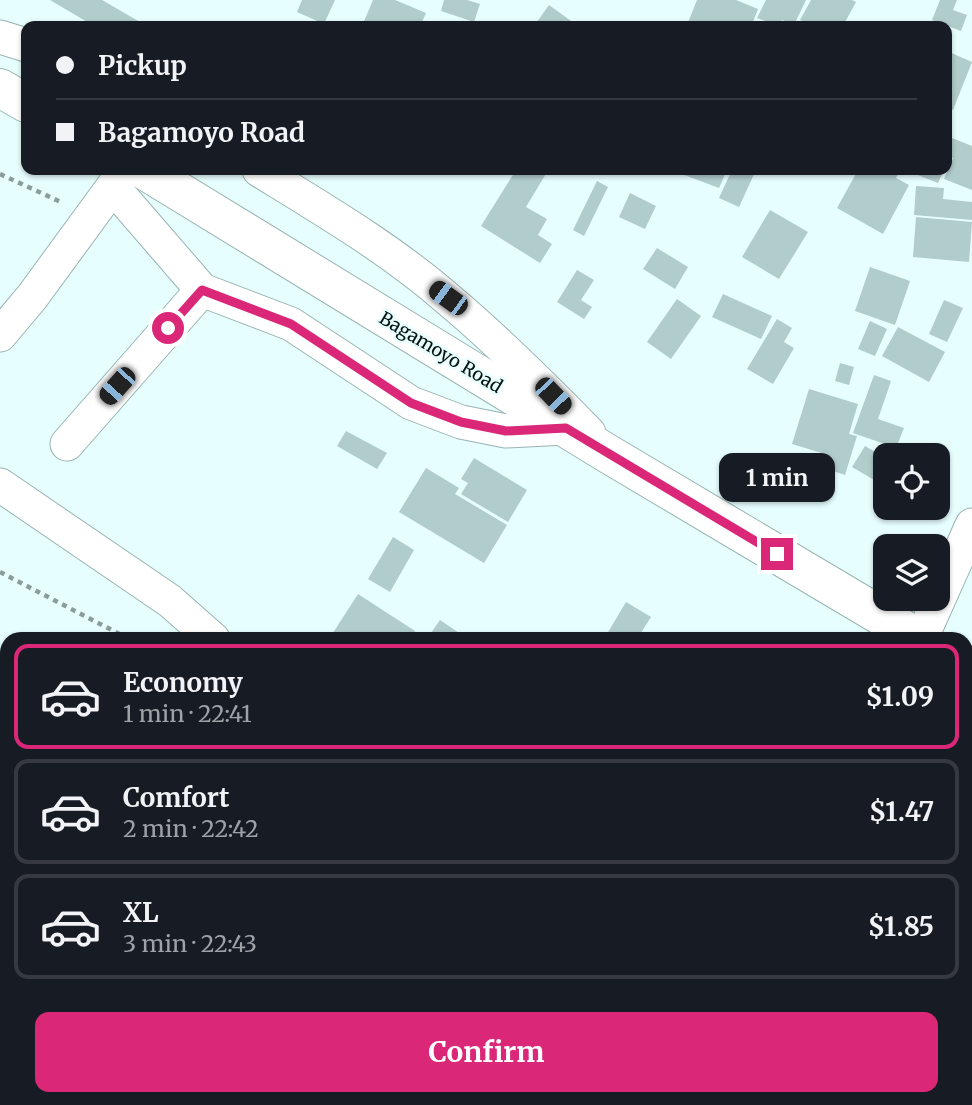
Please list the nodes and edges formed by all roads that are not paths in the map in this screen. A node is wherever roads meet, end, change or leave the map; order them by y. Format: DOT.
graph roads {
  1 [pos="0,37"];
  2 [pos="21,43"];
  3 [pos="0,89"];
  4 [pos="21,100"];
  5 [pos="127,175"];
  6 [pos="267,175"];
  7 [pos="202,290"];
  8 [pos="0,335"];
  9 [pos="566,428"];
  10 [pos="67,444"];
  11 [pos="610,455"];
  12 [pos="0,485"];
  13 [pos="972,525"];
  14 [pos="205,632"];
  15 [pos="909,632"];
  16 [pos="924,632"];
  1 -- 2 [label="street"];
  3 -- 4 [label="highway"];
  5 -- 7 [label="street"];
  5 -- 8 [label="street"];
  5 -- 9 [label="highway, Bagamoyo Road"];
  6 -- 11 [label="street"];
  7 -- 9 [label="street"];
  7 -- 10 [label="street"];
  9 -- 11 [label="highway, Bagamoyo Road"];
  11 -- 15 [label="highway, Bagamoyo Road"];
  12 -- 14 [label="street"];
  13 -- 16 [label="street"];
}
